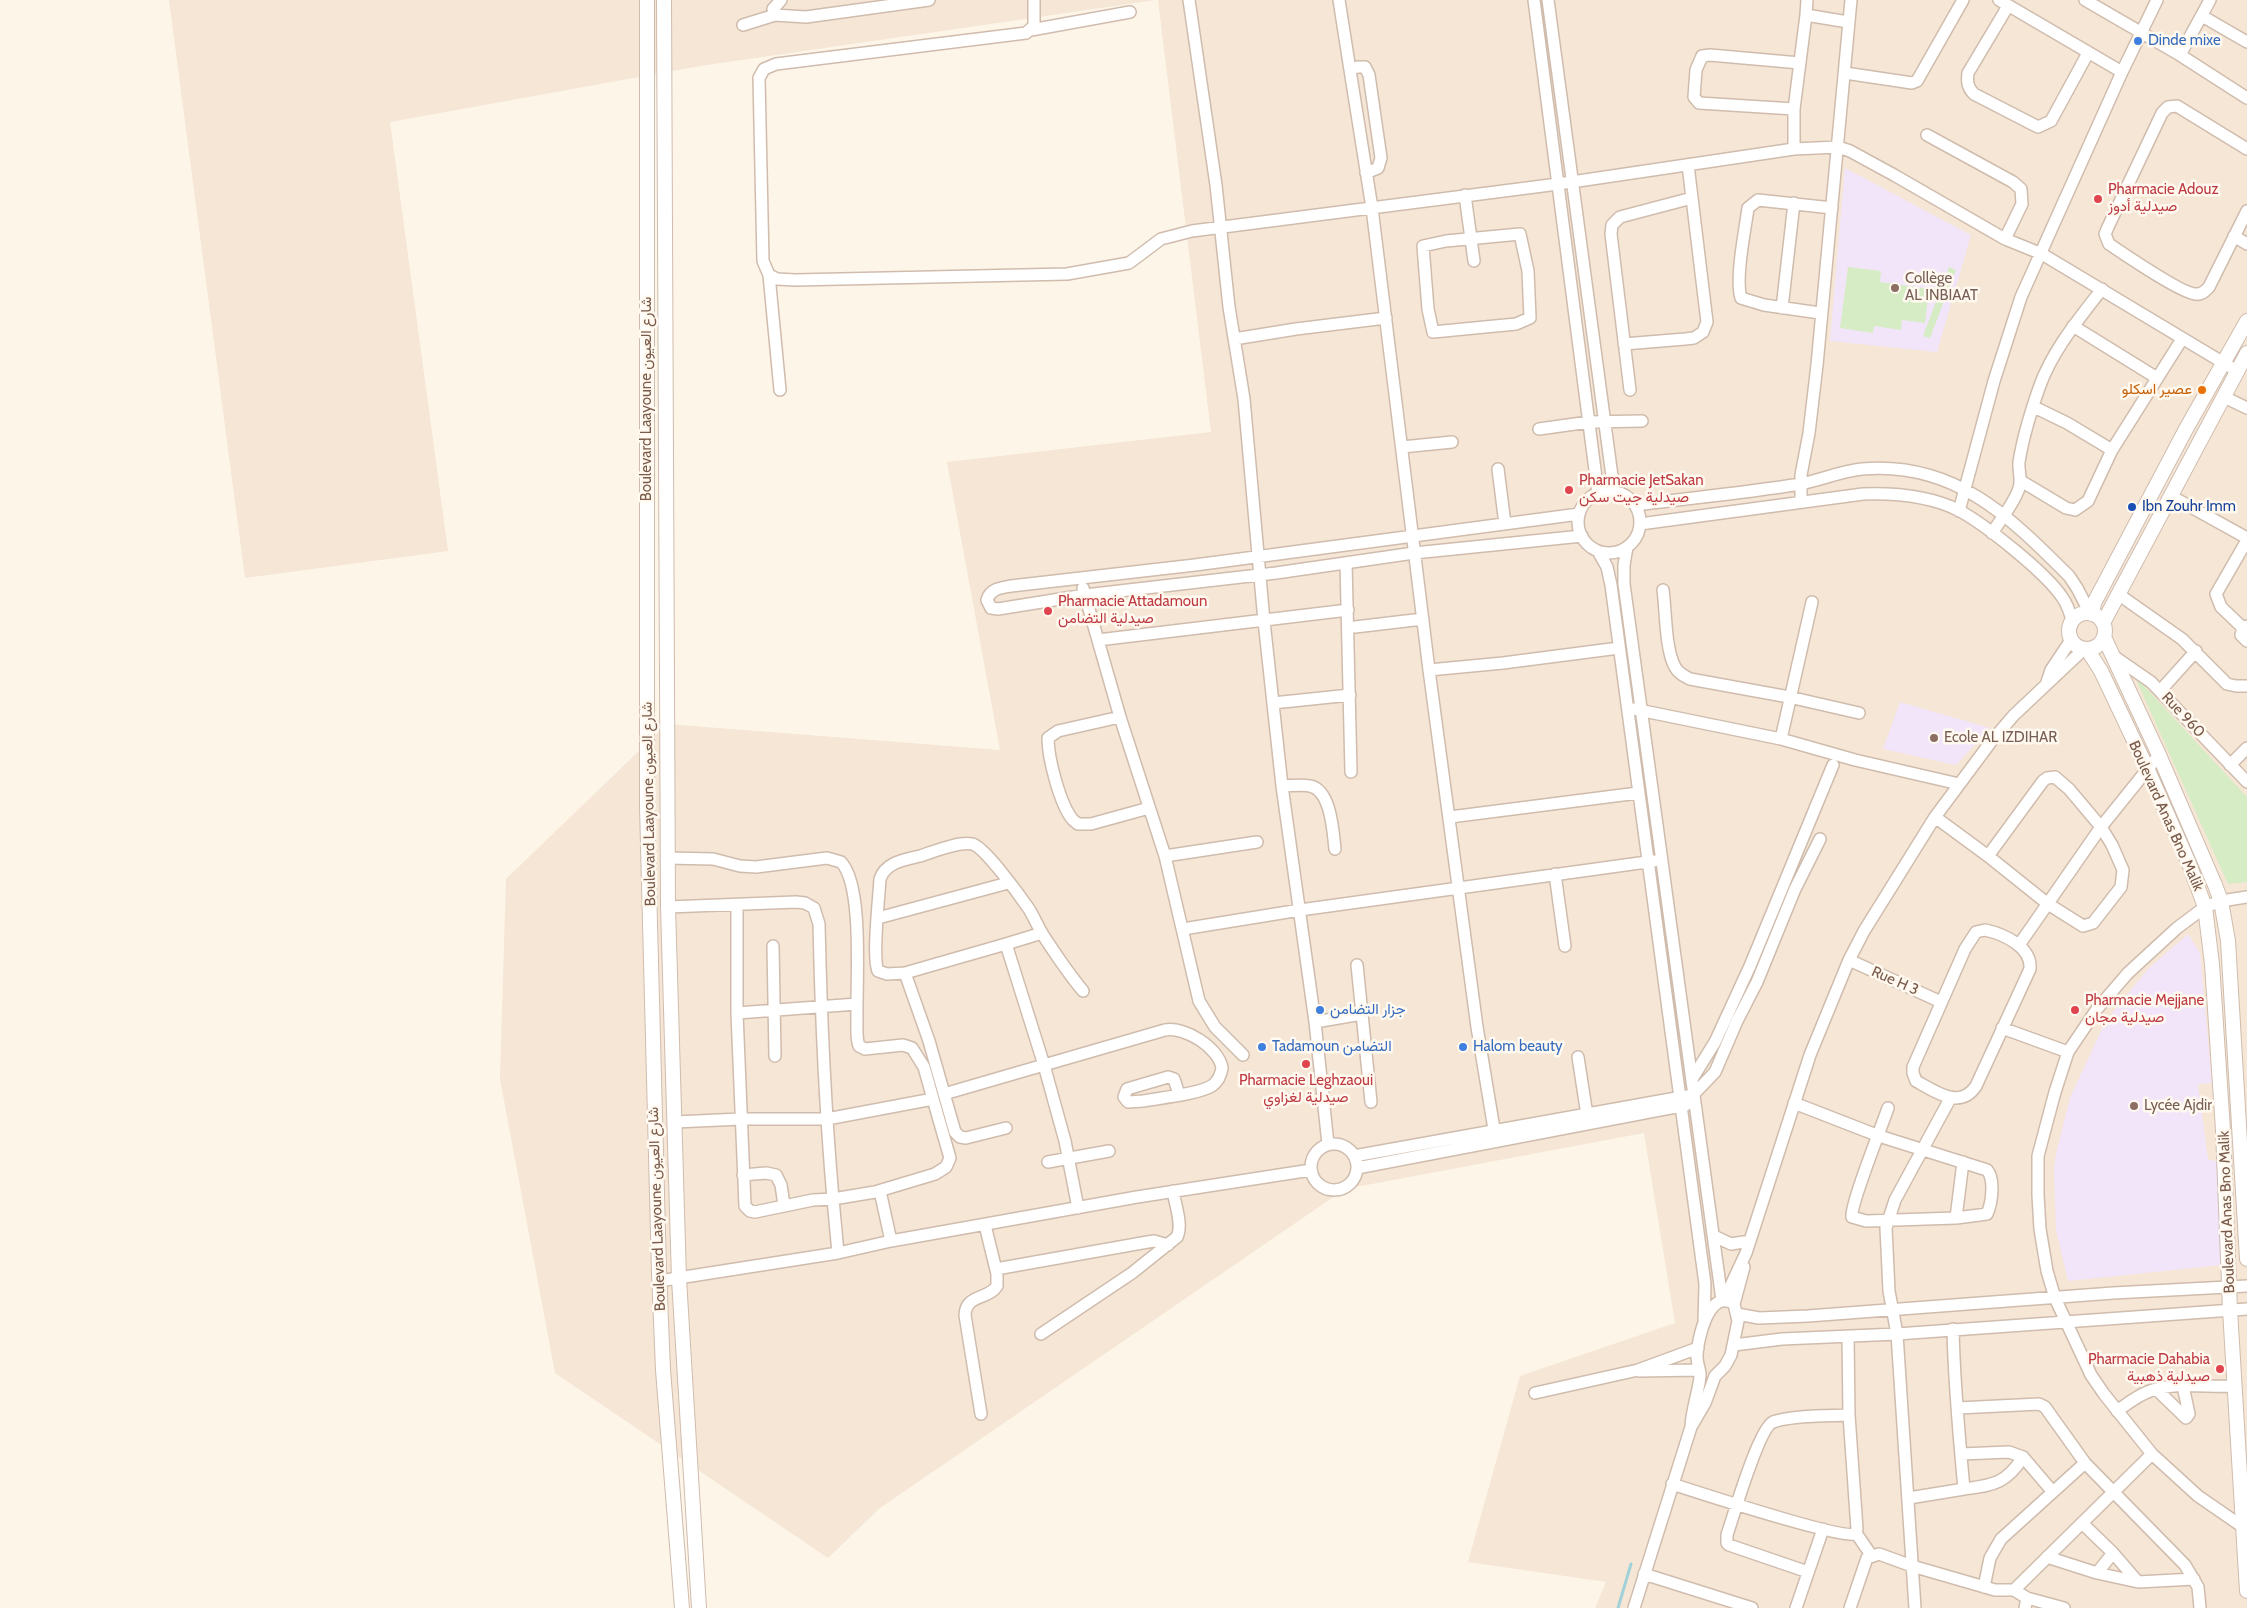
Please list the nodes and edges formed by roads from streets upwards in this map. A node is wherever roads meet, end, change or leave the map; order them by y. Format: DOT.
graph roads {
  1 [pos="648,0"];
  2 [pos="664,0"];
  3 [pos="781,0"];
  4 [pos="928,0"];
  5 [pos="1034,0"];
  6 [pos="1189,0"];
  7 [pos="1340,0"];
  8 [pos="1534,0"];
  9 [pos="1548,0"];
  10 [pos="1807,0"];
  11 [pos="1851,0"];
  12 [pos="1964,0"];
  13 [pos="2085,0"];
  14 [pos="2157,0"];
  15 [pos="2210,0"];
  16 [pos="2003,3"];
  17 [pos="862,5"];
  18 [pos="1130,12"];
  19 [pos="1806,15"];
  20 [pos="774,16"];
  21 [pos="2202,16"];
  22 [pos="1848,22"];
  23 [pos="743,25"];
  24 [pos="1031,30"];
  25 [pos="2140,33"];
  26 [pos="2247,42"];
  27 [pos="2088,53"];
  28 [pos="2180,55"];
  29 [pos="1800,63"];
  30 [pos="1350,70"];
  31 [pos="2122,72"];
  32 [pos="1845,73"];
  33 [pos="2247,98"];
  34 [pos="1794,109"];
  35 [pos="1927,136"];
  36 [pos="1838,147"];
  37 [pos="1794,149"];
  38 [pos="2247,149"];
  39 [pos="1688,165"];
  40 [pos="1366,173"];
  41 [pos="1572,182"];
  42 [pos="1558,184"];
  43 [pos="1465,195"];
  44 [pos="1692,198"];
  45 [pos="1794,203"];
  46 [pos="1372,208"];
  47 [pos="1832,208"];
  48 [pos="2247,211"];
  49 [pos="1220,228"];
  50 [pos="2234,236"];
  51 [pos="1470,238"];
  52 [pos="2005,239"];
  53 [pos="2247,244"];
  54 [pos="2042,254"];
  55 [pos="1474,261"];
  56 [pos="769,275"];
  57 [pos="2102,289"];
  58 [pos="1782,308"];
  59 [pos="1820,313"];
  60 [pos="1386,318"];
  61 [pos="2247,321"];
  62 [pos="2073,326"];
  63 [pos="1234,339"];
  64 [pos="2182,339"];
  65 [pos="1624,344"];
  66 [pos="2247,353"];
  67 [pos="2224,364"];
  68 [pos="2237,371"];
  69 [pos="2158,378"];
  70 [pos="780,390"];
  71 [pos="1630,390"];
  72 [pos="2224,396"];
  73 [pos="2034,407"];
  74 [pos="2247,408"];
  75 [pos="1642,421"];
  76 [pos="1589,422"];
  77 [pos="1605,422"];
  78 [pos="1538,429"];
  79 [pos="1452,442"];
  80 [pos="1402,447"];
  81 [pos="2112,450"];
  82 [pos="1498,469"];
  83 [pos="2022,481"];
  84 [pos="1801,484"];
  85 [pos="1966,489"];
  86 [pos="1614,491"];
  87 [pos="1598,493"];
  88 [pos="2171,496"];
  89 [pos="1801,502"];
  90 [pos="1635,505"];
  91 [pos="1960,511"];
  92 [pos="1579,514"];
  93 [pos="2004,515"];
  94 [pos="1505,524"];
  95 [pos="1640,524"];
  96 [pos="1992,533"];
  97 [pos="1582,536"];
  98 [pos="1412,537"];
  99 [pos="2246,540"];
  100 [pos="1627,547"];
  101 [pos="1598,551"];
  102 [pos="1414,553"];
  103 [pos="1256,557"];
  104 [pos="1346,563"];
  105 [pos="1195,565"];
  106 [pos="1258,575"];
  107 [pos="1081,579"];
  108 [pos="1196,582"];
  109 [pos="1663,590"];
  110 [pos="2118,594"];
  111 [pos="1085,595"];
  112 [pos="1812,602"];
  113 [pos="1348,610"];
  114 [pos="2091,614"];
  115 [pos="1422,619"];
  116 [pos="1264,621"];
  117 [pos="2072,621"];
  118 [pos="2103,623"];
  119 [pos="1355,627"];
  120 [pos="2245,627"];
  121 [pos="2104,637"];
  122 [pos="1098,640"];
  123 [pos="2071,640"];
  124 [pos="2247,641"];
  125 [pos="1619,648"];
  126 [pos="2086,649"];
  127 [pos="2196,651"];
  128 [pos="2112,655"];
  129 [pos="1429,670"];
  130 [pos="2046,684"];
  131 [pos="2247,686"];
  132 [pos="2160,691"];
  133 [pos="1350,695"];
  134 [pos="1789,697"];
  135 [pos="1273,703"];
  136 [pos="1626,707"];
  137 [pos="1641,710"];
  138 [pos="1859,713"];
  139 [pos="1120,717"];
  140 [pos="1781,739"];
  141 [pos="2247,748"];
  142 [pos="2159,754"];
  143 [pos="1833,765"];
  144 [pos="2230,765"];
  145 [pos="2147,768"];
  146 [pos="1351,772"];
  147 [pos="2247,782"];
  148 [pos="1959,784"];
  149 [pos="1282,786"];
  150 [pos="1638,793"];
  151 [pos="1149,808"];
  152 [pos="1450,817"];
  153 [pos="1935,817"];
  154 [pos="2101,827"];
  155 [pos="1820,839"];
  156 [pos="1257,842"];
  157 [pos="1335,848"];
  158 [pos="1165,856"];
  159 [pos="1988,856"];
  160 [pos="667,858"];
  161 [pos="1661,860"];
  162 [pos="1647,862"];
  163 [pos="1555,874"];
  164 [pos="1008,883"];
  165 [pos="1460,888"];
  166 [pos="2247,896"];
  167 [pos="2221,901"];
  168 [pos="2048,904"];
  169 [pos="737,905"];
  170 [pos="2205,907"];
  171 [pos="668,908"];
  172 [pos="1300,910"];
  173 [pos="878,918"];
  174 [pos="1183,929"];
  175 [pos="1042,933"];
  176 [pos="1006,944"];
  177 [pos="2019,945"];
  178 [pos="773,946"];
  179 [pos="1565,946"];
  180 [pos="1849,960"];
  181 [pos="1358,964"];
  182 [pos="905,973"];
  183 [pos="1083,991"];
  184 [pos="1941,1002"];
  185 [pos="856,1004"];
  186 [pos="821,1006"];
  187 [pos="774,1011"];
  188 [pos="737,1013"];
  189 [pos="1362,1014"];
  190 [pos="1315,1022"];
  191 [pos="2002,1028"];
  192 [pos="2068,1052"];
  193 [pos="1243,1054"];
  194 [pos="775,1056"];
  195 [pos="1578,1057"];
  196 [pos="1044,1065"];
  197 [pos="1692,1079"];
  198 [pos="1179,1094"];
  199 [pos="938,1096"];
  200 [pos="1951,1098"];
  201 [pos="1694,1099"];
  202 [pos="1371,1102"];
  203 [pos="1680,1102"];
  204 [pos="1794,1103"];
  205 [pos="1888,1108"];
  206 [pos="1587,1115"];
  207 [pos="741,1119"];
  208 [pos="827,1119"];
  209 [pos="674,1122"];
  210 [pos="1006,1128"];
  211 [pos="2243,1129"];
  212 [pos="2223,1130"];
  213 [pos="1495,1136"];
  214 [pos="1879,1136"];
  215 [pos="1328,1144"];
  216 [pos="1923,1150"];
  217 [pos="1109,1151"];
  218 [pos="1354,1156"];
  219 [pos="1069,1158"];
  220 [pos="1048,1162"];
  221 [pos="1963,1162"];
  222 [pos="1357,1168"];
  223 [pos="1311,1170"];
  224 [pos="743,1176"];
  225 [pos="880,1191"];
  226 [pos="1172,1192"];
  227 [pos="833,1198"];
  228 [pos="784,1205"];
  229 [pos="1078,1208"];
  230 [pos="1956,1218"];
  231 [pos="1888,1219"];
  232 [pos="985,1225"];
  233 [pos="1714,1236"];
  234 [pos="891,1241"];
  235 [pos="1750,1241"];
  236 [pos="1168,1245"];
  237 [pos="838,1253"];
  238 [pos="2247,1259"];
  239 [pos="996,1268"];
  240 [pos="679,1279"];
  241 [pos="659,1281"];
  242 [pos="2247,1286"];
  243 [pos="2230,1287"];
  244 [pos="2055,1298"];
  245 [pos="1729,1305"];
  246 [pos="2247,1309"];
  247 [pos="2230,1310"];
  248 [pos="1893,1311"];
  249 [pos="2065,1322"];
  250 [pos="1704,1323"];
  251 [pos="1953,1329"];
  252 [pos="1041,1334"];
  253 [pos="1897,1334"];
  254 [pos="1848,1336"];
  255 [pos="1734,1345"];
  256 [pos="1698,1348"];
  257 [pos="1638,1370"];
  258 [pos="1699,1372"];
  259 [pos="1716,1376"];
  260 [pos="2183,1386"];
  261 [pos="2235,1386"];
  262 [pos="2156,1389"];
  263 [pos="1534,1392"];
  264 [pos="1958,1408"];
  265 [pos="2117,1410"];
  266 [pos="982,1414"];
  267 [pos="1849,1415"];
  268 [pos="1691,1427"];
  269 [pos="1961,1454"];
  270 [pos="2152,1454"];
  271 [pos="2022,1457"];
  272 [pos="2084,1463"];
  273 [pos="1672,1484"];
  274 [pos="1964,1489"];
  275 [pos="2052,1491"];
  276 [pos="2114,1491"];
  277 [pos="1909,1498"];
  278 [pos="1737,1503"];
  279 [pos="2082,1523"];
  280 [pos="2242,1527"];
  281 [pos="1823,1530"];
  282 [pos="1856,1533"];
  283 [pos="2114,1553"];
  284 [pos="1871,1556"];
  285 [pos="2047,1557"];
  286 [pos="1912,1566"];
  287 [pos="1808,1572"];
  288 [pos="2097,1573"];
  289 [pos="1644,1574"];
  290 [pos="2194,1579"];
  291 [pos="2138,1582"];
  292 [pos="1984,1587"];
  293 [pos="2014,1590"];
  294 [pos="2247,1591"];
  295 [pos="2026,1603"];
  296 [pos="682,1608"];
  297 [pos="699,1608"];
  298 [pos="1634,1608"];
  299 [pos="1752,1608"];
  300 [pos="1796,1608"];
  301 [pos="1850,1608"];
  302 [pos="1915,1608"];
  303 [pos="2064,1608"];
  304 [pos="2200,1608"];
  1 -- 241 [label="street, Boulevard Laayoune شارع العيون"];
  2 -- 160 [label="street, Boulevard Laayoune شارع العيون"];
  3 -- 20 [label="street"];
  4 -- 17 [label="street"];
  5 -- 24 [label="street"];
  6 -- 49 [label="street"];
  7 -- 30 [label="street"];
  8 -- 42 [label="street"];
  9 -- 41 [label="street"];
  10 -- 19 [label="street"];
  11 -- 22 [label="street"];
  12 -- 32 [label="street"];
  13 -- 25 [label="street"];
  14 -- 25 [label="street"];
  15 -- 21 [label="street"];
  16 -- 27 [label="street"];
  16 -- 27 [label="street"];
  17 -- 20 [label="street"];
  18 -- 24 [label="street"];
  19 -- 22 [label="street"];
  19 -- 29 [label="street"];
  20 -- 23 [label="street"];
  21 -- 26 [label="street"];
  21 -- 28 [label="street"];
  22 -- 32 [label="street"];
  24 -- 56 [label="street"];
  25 -- 28 [label="street"];
  25 -- 31 [label="street"];
  27 -- 31 [label="street"];
  28 -- 33 [label="street"];
  29 -- 34 [label="street"];
  29 -- 34 [label="street"];
  30 -- 40 [label="street"];
  30 -- 40 [label="street"];
  31 -- 54 [label="street"];
  32 -- 36 [label="street"];
  34 -- 37 [label="street"];
  35 -- 52 [label="street"];
  36 -- 37 [label="street"];
  36 -- 47 [label="street"];
  36 -- 52 [label="street"];
  37 -- 39 [label="street"];
  38 -- 50 [label="street"];
  39 -- 41 [label="street"];
  39 -- 44 [label="street"];
  40 -- 46 [label="street"];
  41 -- 42 [label="street"];
  41 -- 77 [label="street"];
  42 -- 43 [label="street"];
  42 -- 76 [label="street"];
  43 -- 46 [label="street"];
  43 -- 51 [label="street"];
  44 -- 65 [label="street"];
  44 -- 65 [label="street"];
  45 -- 47 [label="street"];
  45 -- 58 [label="street"];
  45 -- 58 [label="street"];
  46 -- 49 [label="street"];
  46 -- 60 [label="street"];
  47 -- 59 [label="street"];
  48 -- 50 [label="street"];
  49 -- 56 [label="street"];
  49 -- 63 [label="street"];
  50 -- 53 [label="street"];
  51 -- 51 [label="street"];
  51 -- 55 [label="street"];
  52 -- 54 [label="street"];
  54 -- 57 [label="street"];
  54 -- 85 [label="street"];
  56 -- 70 [label="street"];
  57 -- 62 [label="street"];
  57 -- 64 [label="street"];
  58 -- 59 [label="street"];
  59 -- 84 [label="street"];
  60 -- 63 [label="street"];
  60 -- 80 [label="street"];
  61 -- 67 [label="street"];
  62 -- 69 [label="street"];
  62 -- 73 [label="street"];
  63 -- 103 [label="street"];
  64 -- 67 [label="street"];
  64 -- 69 [label="street"];
  65 -- 71 [label="street"];
  66 -- 68 [label="street"];
  67 -- 68 [label="street"];
  67 -- 114 [label="street"];
  68 -- 72 [label="street"];
  69 -- 81 [label="street"];
  72 -- 74 [label="street"];
  72 -- 88 [label="street"];
  73 -- 81 [label="street"];
  73 -- 83 [label="street"];
  75 -- 77 [label="street"];
  76 -- 77 [label="street"];
  76 -- 78 [label="street"];
  76 -- 87 [label="street"];
  77 -- 86 [label="street"];
  79 -- 80 [label="street"];
  80 -- 98 [label="street"];
  81 -- 83 [label="street"];
  82 -- 94 [label="street"];
  83 -- 93 [label="street"];
  84 -- 85 [label="street"];
  84 -- 89 [label="street"];
  84 -- 90 [label="street"];
  85 -- 91 [label="street"];
  85 -- 93 [label="street"];
  86 -- 87 [label="street"];
  86 -- 90 [label="street"];
  87 -- 92 [label="street"];
  88 -- 99 [label="street"];
  88 -- 110 [label="street"];
  89 -- 91 [label="street"];
  89 -- 95 [label="street"];
  90 -- 95 [label="street"];
  91 -- 96 [label="street"];
  92 -- 94 [label="street"];
  92 -- 97 [label="street"];
  93 -- 96 [label="street"];
  93 -- 114 [label="street"];
  94 -- 98 [label="street"];
  95 -- 100 [label="street"];
  96 -- 117 [label="street"];
  97 -- 101 [label="street"];
  97 -- 102 [label="street"];
  98 -- 102 [label="street"];
  98 -- 103 [label="street"];
  99 -- 120 [label="street"];
  100 -- 101 [label="street"];
  100 -- 137 [label="street"];
  101 -- 125 [label="street"];
  102 -- 104 [label="street"];
  102 -- 115 [label="street"];
  103 -- 105 [label="street"];
  103 -- 106 [label="street"];
  104 -- 106 [label="street"];
  104 -- 113 [label="street"];
  105 -- 107 [label="street"];
  105 -- 108 [label="street"];
  106 -- 108 [label="street"];
  106 -- 116 [label="street"];
  107 -- 111 [label="street"];
  107 -- 111 [label="street"];
  108 -- 111 [label="street"];
  109 -- 134 [label="street"];
  110 -- 118 [label="street"];
  110 -- 127 [label="street"];
  111 -- 122 [label="street"];
  112 -- 134 [label="street"];
  113 -- 116 [label="street"];
  113 -- 133 [label="street"];
  114 -- 117 [label="street"];
  114 -- 118 [label="street"];
  115 -- 119 [label="street"];
  115 -- 129 [label="street"];
  116 -- 122 [label="street"];
  116 -- 135 [label="street"];
  117 -- 123 [label="street"];
  118 -- 121 [label="street"];
  120 -- 124 [label="street"];
  121 -- 126 [label="street"];
  121 -- 128 [label="street, Boulevard Anas Bno Malik"];
  122 -- 139 [label="street"];
  123 -- 126 [label="street"];
  123 -- 130 [label="street"];
  125 -- 129 [label="street"];
  125 -- 136 [label="street"];
  126 -- 130 [label="street"];
  126 -- 145 [label="street, Boulevard Anas Bno Malik"];
  127 -- 131 [label="street"];
  127 -- 132 [label="street"];
  128 -- 132 [label="street, Rue 960"];
  128 -- 142 [label="street, Boulevard Anas Bno Malik"];
  129 -- 152 [label="street"];
  130 -- 148 [label="street"];
  132 -- 144 [label="street, Rue 960"];
  133 -- 135 [label="street"];
  133 -- 146 [label="street"];
  134 -- 138 [label="street"];
  134 -- 140 [label="street"];
  135 -- 149 [label="street"];
  136 -- 137 [label="street"];
  136 -- 150 [label="street"];
  137 -- 140 [label="street"];
  137 -- 161 [label="street"];
  139 -- 151 [label="street"];
  139 -- 151 [label="street"];
  140 -- 148 [label="street"];
  141 -- 144 [label="street"];
  142 -- 145 [label="street"];
  142 -- 167 [label="street, Boulevard Anas Bno Malik"];
  143 -- 197 [label="street"];
  144 -- 147 [label="street, Rue 960"];
  145 -- 154 [label="street"];
  145 -- 170 [label="street, Boulevard Anas Bno Malik"];
  148 -- 153 [label="street"];
  149 -- 157 [label="street"];
  149 -- 172 [label="street"];
  150 -- 152 [label="street"];
  150 -- 162 [label="street"];
  151 -- 158 [label="street"];
  152 -- 165 [label="street"];
  153 -- 159 [label="street"];
  153 -- 180 [label="street"];
  154 -- 159 [label="street"];
  154 -- 168 [label="street"];
  154 -- 168 [label="street"];
  155 -- 201 [label="street"];
  156 -- 158 [label="street"];
  158 -- 174 [label="street"];
  159 -- 168 [label="street"];
  160 -- 171 [label="street, Boulevard Laayoune شارع العيون"];
  160 -- 185 [label="street"];
  161 -- 162 [label="street"];
  161 -- 197 [label="street"];
  162 -- 163 [label="street"];
  162 -- 203 [label="street"];
  163 -- 165 [label="street"];
  163 -- 179 [label="street"];
  164 -- 173 [label="street"];
  164 -- 173 [label="street"];
  164 -- 175 [label="street"];
  165 -- 172 [label="street"];
  165 -- 213 [label="street"];
  166 -- 167 [label="street"];
  167 -- 170 [label="street"];
  167 -- 211 [label="street, Boulevard Anas Bno Malik"];
  168 -- 177 [label="street"];
  169 -- 171 [label="street"];
  169 -- 186 [label="street"];
  169 -- 188 [label="street"];
  170 -- 192 [label="street"];
  170 -- 212 [label="street, Boulevard Anas Bno Malik"];
  171 -- 209 [label="street, Boulevard Laayoune شارع العيون"];
  172 -- 174 [label="street"];
  172 -- 190 [label="street"];
  173 -- 182 [label="street"];
  174 -- 193 [label="street"];
  175 -- 176 [label="street"];
  175 -- 183 [label="street"];
  176 -- 182 [label="street"];
  176 -- 196 [label="street"];
  177 -- 184 [label="street"];
  177 -- 191 [label="street"];
  178 -- 187 [label="street"];
  180 -- 184 [label="street, Rue H 3"];
  180 -- 204 [label="street"];
  181 -- 189 [label="street"];
  182 -- 199 [label="street"];
  184 -- 200 [label="street"];
  185 -- 186 [label="street"];
  185 -- 199 [label="street"];
  186 -- 187 [label="street"];
  186 -- 208 [label="street"];
  187 -- 188 [label="street"];
  187 -- 194 [label="street"];
  188 -- 207 [label="street"];
  189 -- 190 [label="street"];
  189 -- 202 [label="street"];
  190 -- 215 [label="street"];
  191 -- 192 [label="street"];
  191 -- 200 [label="street"];
  192 -- 244 [label="street"];
  195 -- 206 [label="street"];
  196 -- 198 [label="street"];
  196 -- 199 [label="street"];
  196 -- 219 [label="street"];
  197 -- 201 [label="street"];
  199 -- 208 [label="street"];
  199 -- 210 [label="street"];
  199 -- 225 [label="street"];
  200 -- 216 [label="street"];
  201 -- 203 [label="street"];
  201 -- 233 [label="street"];
  203 -- 206 [label="street"];
  203 -- 213 [label="street"];
  203 -- 250 [label="street"];
  204 -- 214 [label="street"];
  204 -- 235 [label="street"];
  205 -- 214 [label="street"];
  206 -- 213 [label="street"];
  207 -- 208 [label="street"];
  207 -- 209 [label="street"];
  207 -- 224 [label="street"];
  208 -- 227 [label="street"];
  209 -- 240 [label="street, Boulevard Laayoune شارع العيون"];
  211 -- 212 [label="street"];
  211 -- 238 [label="street, Boulevard Anas Bno Malik"];
  212 -- 243 [label="street, Boulevard Anas Bno Malik"];
  213 -- 218 [label="street"];
  213 -- 222 [label="street"];
  214 -- 216 [label="street"];
  214 -- 231 [label="street"];
  215 -- 218 [label="street"];
  215 -- 223 [label="street"];
  216 -- 221 [label="street"];
  216 -- 231 [label="street"];
  217 -- 219 [label="street"];
  218 -- 222 [label="street"];
  219 -- 220 [label="street"];
  219 -- 229 [label="street"];
  221 -- 230 [label="street"];
  221 -- 230 [label="street"];
  222 -- 223 [label="street"];
  223 -- 226 [label="street"];
  224 -- 228 [label="street"];
  224 -- 228 [label="street"];
  225 -- 227 [label="street"];
  225 -- 234 [label="street"];
  226 -- 229 [label="street"];
  226 -- 236 [label="street"];
  227 -- 228 [label="street"];
  227 -- 237 [label="street"];
  229 -- 232 [label="street"];
  230 -- 231 [label="street"];
  231 -- 248 [label="street"];
  232 -- 234 [label="street"];
  232 -- 239 [label="street"];
  233 -- 235 [label="street"];
  233 -- 245 [label="street"];
  234 -- 237 [label="street"];
  235 -- 245 [label="street"];
  236 -- 239 [label="street"];
  236 -- 252 [label="street"];
  237 -- 240 [label="street"];
  239 -- 266 [label="street"];
  240 -- 241 [label="street"];
  240 -- 297 [label="street, Boulevard Laayoune شارع العيون"];
  241 -- 296 [label="street, Boulevard Laayoune شارع العيون"];
  242 -- 243 [label="street"];
  243 -- 244 [label="street"];
  243 -- 247 [label="street, Boulevard Anas Bno Malik"];
  244 -- 248 [label="street"];
  244 -- 249 [label="street"];
  245 -- 248 [label="street"];
  245 -- 250 [label="street"];
  245 -- 255 [label="street"];
  246 -- 247 [label="street"];
  247 -- 249 [label="street"];
  247 -- 261 [label="street, Boulevard Anas Bno Malik"];
  248 -- 253 [label="street"];
  249 -- 251 [label="street"];
  249 -- 265 [label="street"];
  250 -- 256 [label="street"];
  251 -- 253 [label="street"];
  251 -- 264 [label="street"];
  253 -- 254 [label="street"];
  253 -- 277 [label="street"];
  254 -- 255 [label="street"];
  254 -- 267 [label="street"];
  255 -- 259 [label="street"];
  256 -- 257 [label="street"];
  256 -- 258 [label="street"];
  257 -- 258 [label="street"];
  257 -- 263 [label="street"];
  258 -- 259 [label="street"];
  258 -- 268 [label="street"];
  259 -- 268 [label="street"];
  260 -- 261 [label="street"];
  260 -- 262 [label="street"];
  260 -- 262 [label="street"];
  261 -- 280 [label="street, Boulevard Anas Bno Malik"];
  262 -- 265 [label="street"];
  264 -- 269 [label="street"];
  264 -- 272 [label="street"];
  265 -- 270 [label="street"];
  267 -- 278 [label="street"];
  267 -- 282 [label="street"];
  268 -- 273 [label="street"];
  269 -- 271 [label="street"];
  269 -- 274 [label="street"];
  270 -- 276 [label="street"];
  270 -- 280 [label="street"];
  271 -- 274 [label="street"];
  271 -- 275 [label="street"];
  272 -- 275 [label="street"];
  272 -- 276 [label="street"];
  273 -- 278 [label="street"];
  273 -- 289 [label="street"];
  274 -- 277 [label="street"];
  275 -- 292 [label="street"];
  276 -- 279 [label="street"];
  276 -- 290 [label="street"];
  277 -- 286 [label="street"];
  278 -- 281 [label="street"];
  278 -- 287 [label="street"];
  279 -- 283 [label="street"];
  279 -- 285 [label="street"];
  280 -- 294 [label="street, Boulevard Anas Bno Malik"];
  281 -- 282 [label="street"];
  281 -- 287 [label="street"];
  282 -- 284 [label="street"];
  283 -- 288 [label="street"];
  283 -- 291 [label="street"];
  284 -- 286 [label="street"];
  284 -- 301 [label="street"];
  285 -- 288 [label="street"];
  285 -- 293 [label="street"];
  286 -- 292 [label="street"];
  286 -- 302 [label="street"];
  287 -- 300 [label="street"];
  288 -- 291 [label="street"];
  289 -- 298 [label="street"];
  289 -- 299 [label="street"];
  290 -- 291 [label="street"];
  290 -- 304 [label="street"];
  292 -- 293 [label="street"];
  293 -- 295 [label="street"];
  295 -- 303 [label="street"];
}
